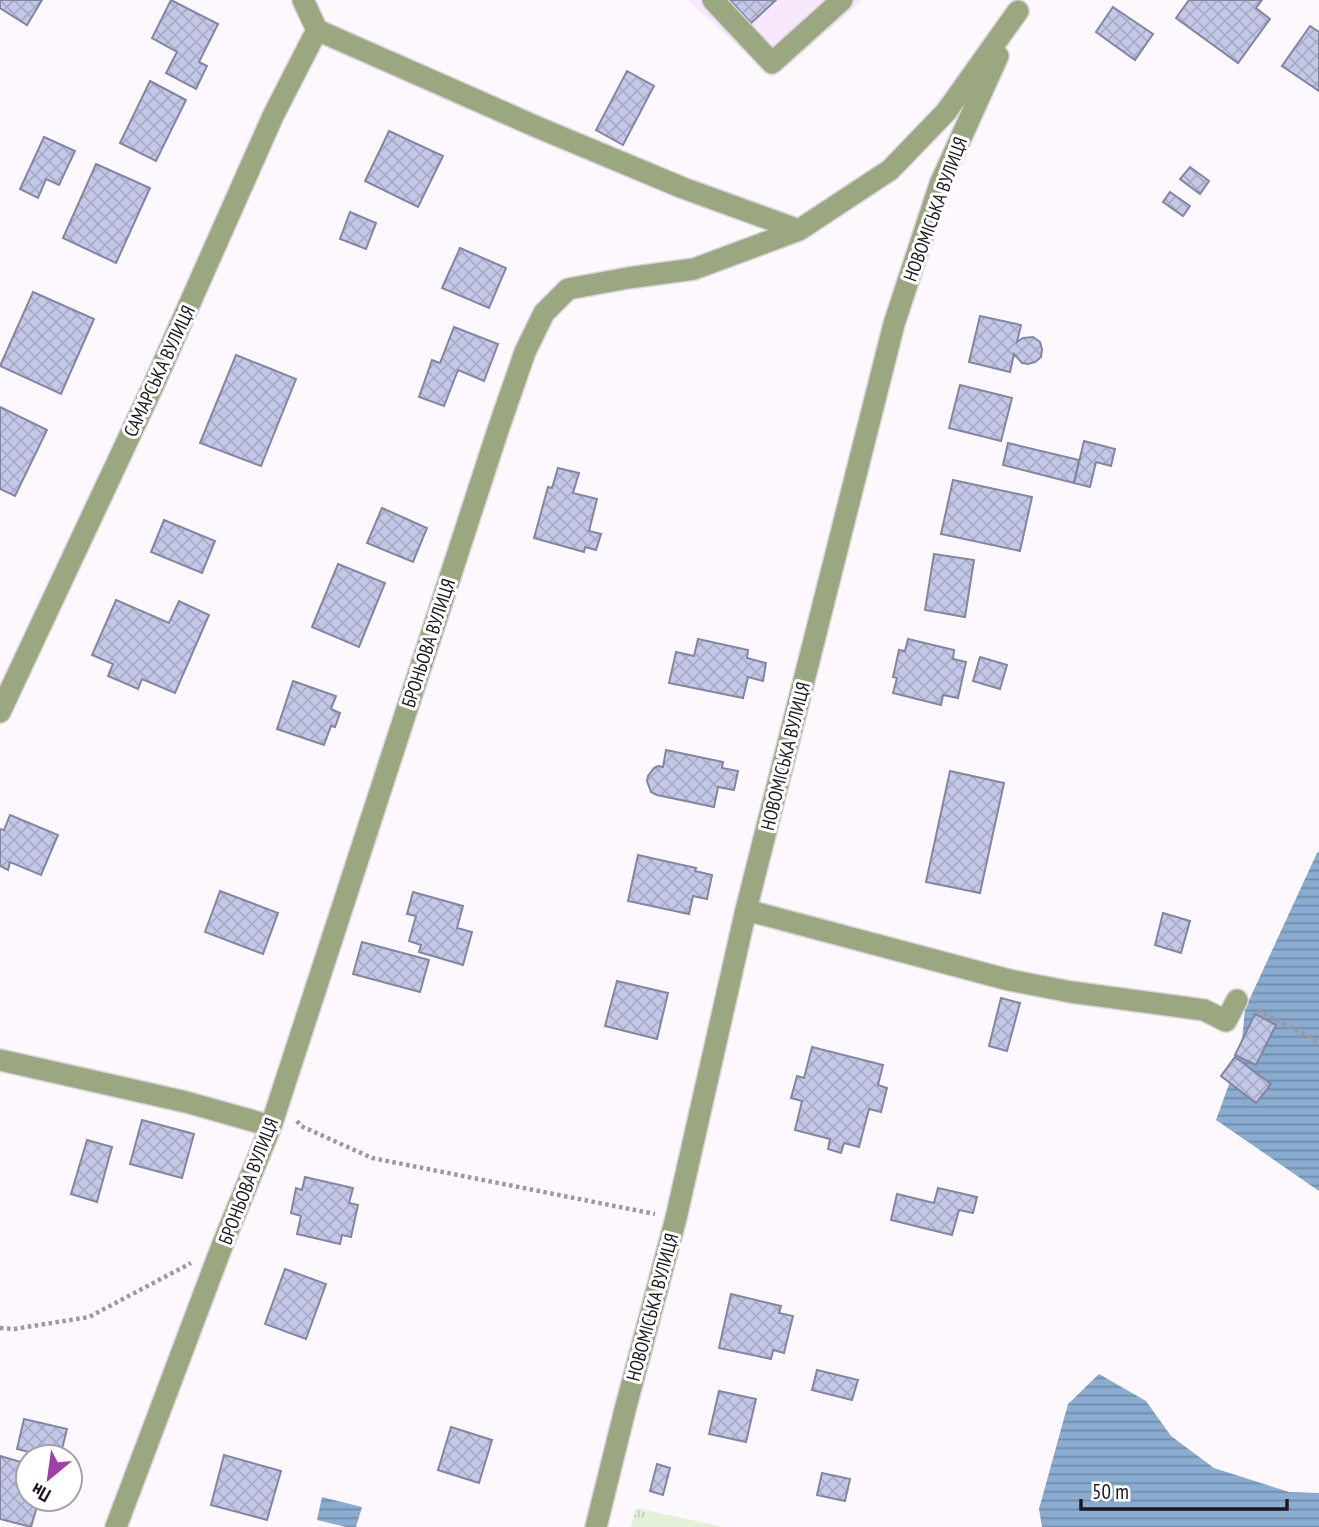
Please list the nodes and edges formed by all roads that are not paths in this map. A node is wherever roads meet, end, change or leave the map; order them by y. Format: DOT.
graph roads {
  1 [pos="303,0"];
  2 [pos="713,0"];
  3 [pos="842,0"];
  4 [pos="1021,5"];
  5 [pos="317,30"];
  6 [pos="799,230"];
  7 [pos="0,712"];
  8 [pos="746,910"];
  9 [pos="1242,1002"];
  10 [pos="0,1060"];
  11 [pos="271,1126"];
  12 [pos="117,1527"];
  13 [pos="596,1527"];
  1 -- 5 [label="street"];
  2 -- 3 [label="street"];
  4 -- 6 [label="street, БРОНЬОВА ВУЛИЦЯ"];
  4 -- 8 [label="street, НОВОМІСЬКА ВУЛИЦЯ"];
  5 -- 6 [label="street"];
  5 -- 7 [label="street, САМАРСЬКА ВУЛИЦЯ"];
  6 -- 11 [label="street, БРОНЬОВА ВУЛИЦЯ"];
  8 -- 9 [label="street"];
  8 -- 13 [label="street, НОВОМІСЬКА ВУЛИЦЯ"];
  10 -- 11 [label="street"];
  11 -- 12 [label="street, БРОНЬОВА ВУЛИЦЯ"];
}
